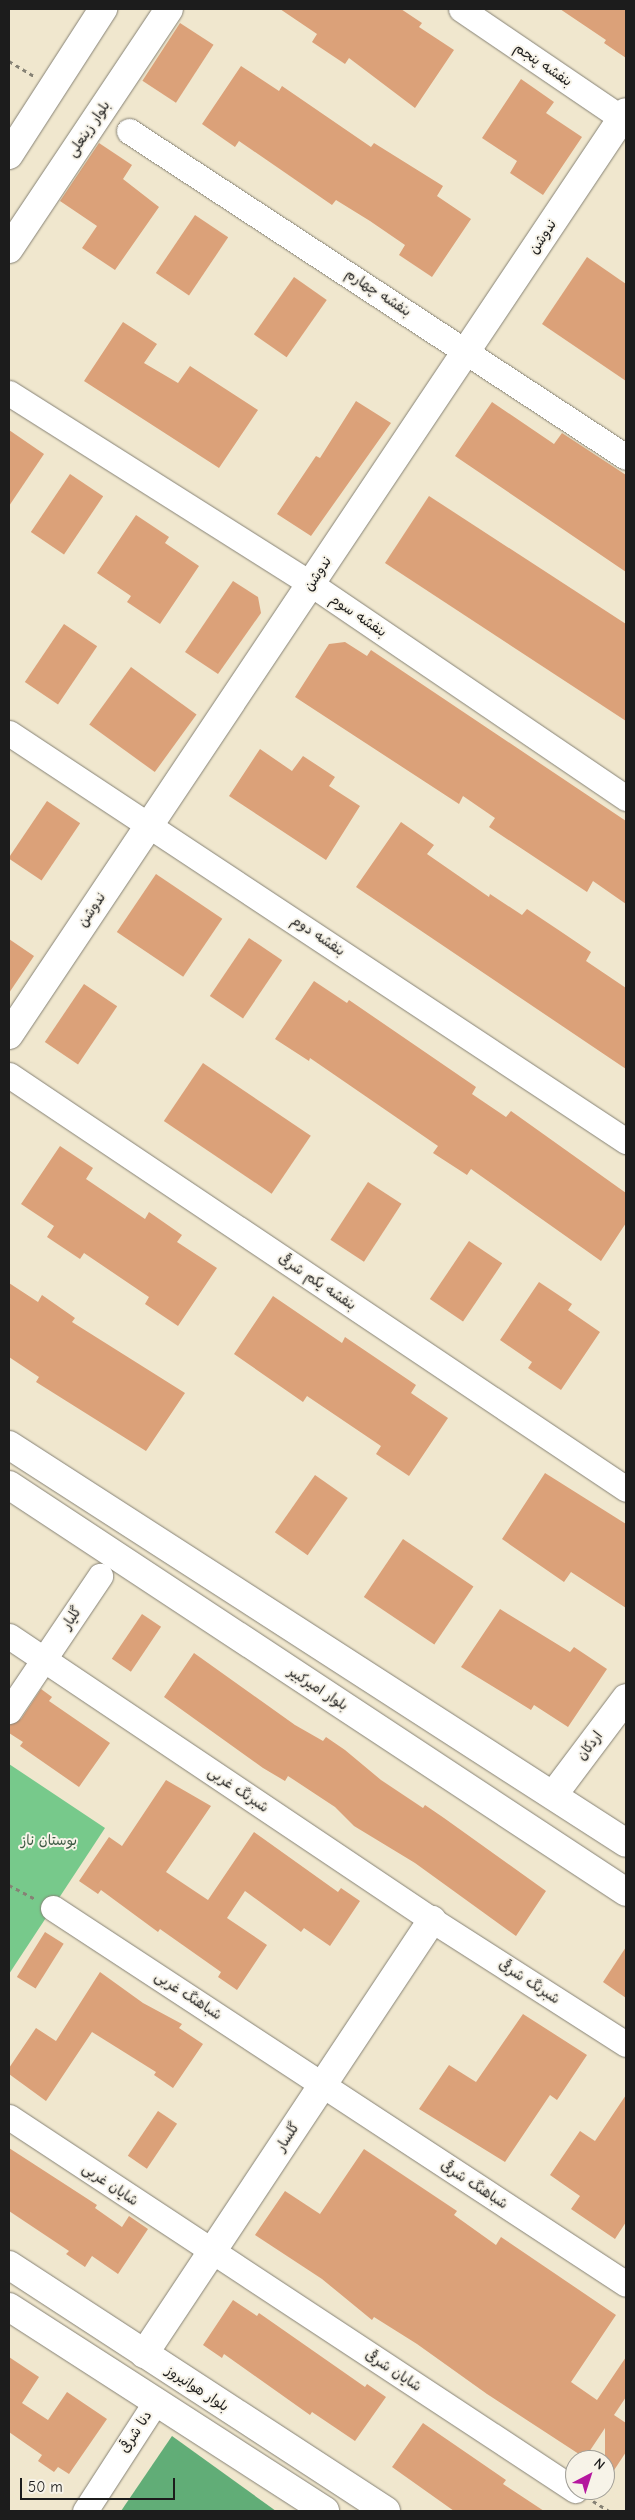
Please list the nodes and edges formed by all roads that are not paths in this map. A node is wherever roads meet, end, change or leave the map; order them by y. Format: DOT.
graph roads {
  1 [pos="103,9"];
  2 [pos="169,9"];
  3 [pos="461,9"];
  4 [pos="625,117"];
  5 [pos="129,130"];
  6 [pos="9,155"];
  7 [pos="9,249"];
  8 [pos="467,351"];
  9 [pos="9,393"];
  10 [pos="626,457"];
  11 [pos="311,584"];
  12 [pos="9,733"];
  13 [pos="626,798"];
  14 [pos="150,823"];
  15 [pos="9,1035"];
  16 [pos="9,1075"];
  17 [pos="626,1141"];
  18 [pos="9,1445"];
  19 [pos="9,1485"];
  20 [pos="626,1489"];
  21 [pos="100,1576"];
  22 [pos="9,1636"];
  23 [pos="44,1659"];
  24 [pos="626,1698"];
  25 [pos="9,1711"];
  26 [pos="554,1794"];
  27 [pos="626,1843"];
  28 [pos="626,1892"];
  29 [pos="53,1908"];
  30 [pos="432,1920"];
  31 [pos="626,2044"];
  32 [pos="322,2085"];
  33 [pos="9,2117"];
  34 [pos="212,2252"];
  35 [pos="9,2265"];
  36 [pos="626,2284"];
  37 [pos="9,2308"];
  38 [pos="144,2354"];
  39 [pos="155,2403"];
  40 [pos="565,2483"];
  41 [pos="85,2511"];
  42 [pos="325,2511"];
  43 [pos="386,2511"];
  1 -- 6 [label="main road"];
  2 -- 7 [label="main road, بلوار زینعلی"];
  3 -- 4 [label="street, بنفشه پنجم"];
  4 -- 8 [label="main road, ندوشن"];
  5 -- 8 [label="street, بنفشه چهارم"];
  8 -- 10 [label="street, بنفشه چهارم"];
  8 -- 11 [label="main road, ندوشن"];
  9 -- 11 [label="street, بنفشه سوم"];
  11 -- 13 [label="street, بنفشه سوم"];
  11 -- 14 [label="main road, ندوشن"];
  12 -- 14 [label="street, بنفشه دوم"];
  14 -- 15 [label="main road, ندوشن"];
  14 -- 17 [label="street, بنفشه دوم"];
  16 -- 20 [label="street, بنفشه یکم شرقی"];
  18 -- 26 [label="main road"];
  19 -- 28 [label="main road, بلوار امیرکبیر"];
  21 -- 23 [label="street, گلیار"];
  22 -- 23 [label="street, شبرنگ غربی"];
  23 -- 25 [label="street, گلیار"];
  23 -- 30 [label="street, شبرنگ غربی"];
  24 -- 26 [label="main road, اردکان"];
  26 -- 27 [label="main road"];
  29 -- 32 [label="street, شباهنگ غربی"];
  30 -- 31 [label="street, شبرنگ شرقی"];
  30 -- 32 [label="main road, گلسار"];
  32 -- 34 [label="main road, گلسار"];
  32 -- 36 [label="street, شباهنگ شرقی"];
  33 -- 34 [label="street, شایان غربی"];
  34 -- 38 [label="main road, گلسار"];
  34 -- 40 [label="street, شایان شرقی"];
  35 -- 38 [label="main road, بلوار هوانیروز"];
  37 -- 39 [label="main road"];
  38 -- 43 [label="main road, بلوار هوانیروز"];
  39 -- 41 [label="street, دنا شرقی"];
  39 -- 42 [label="main road"];
}
